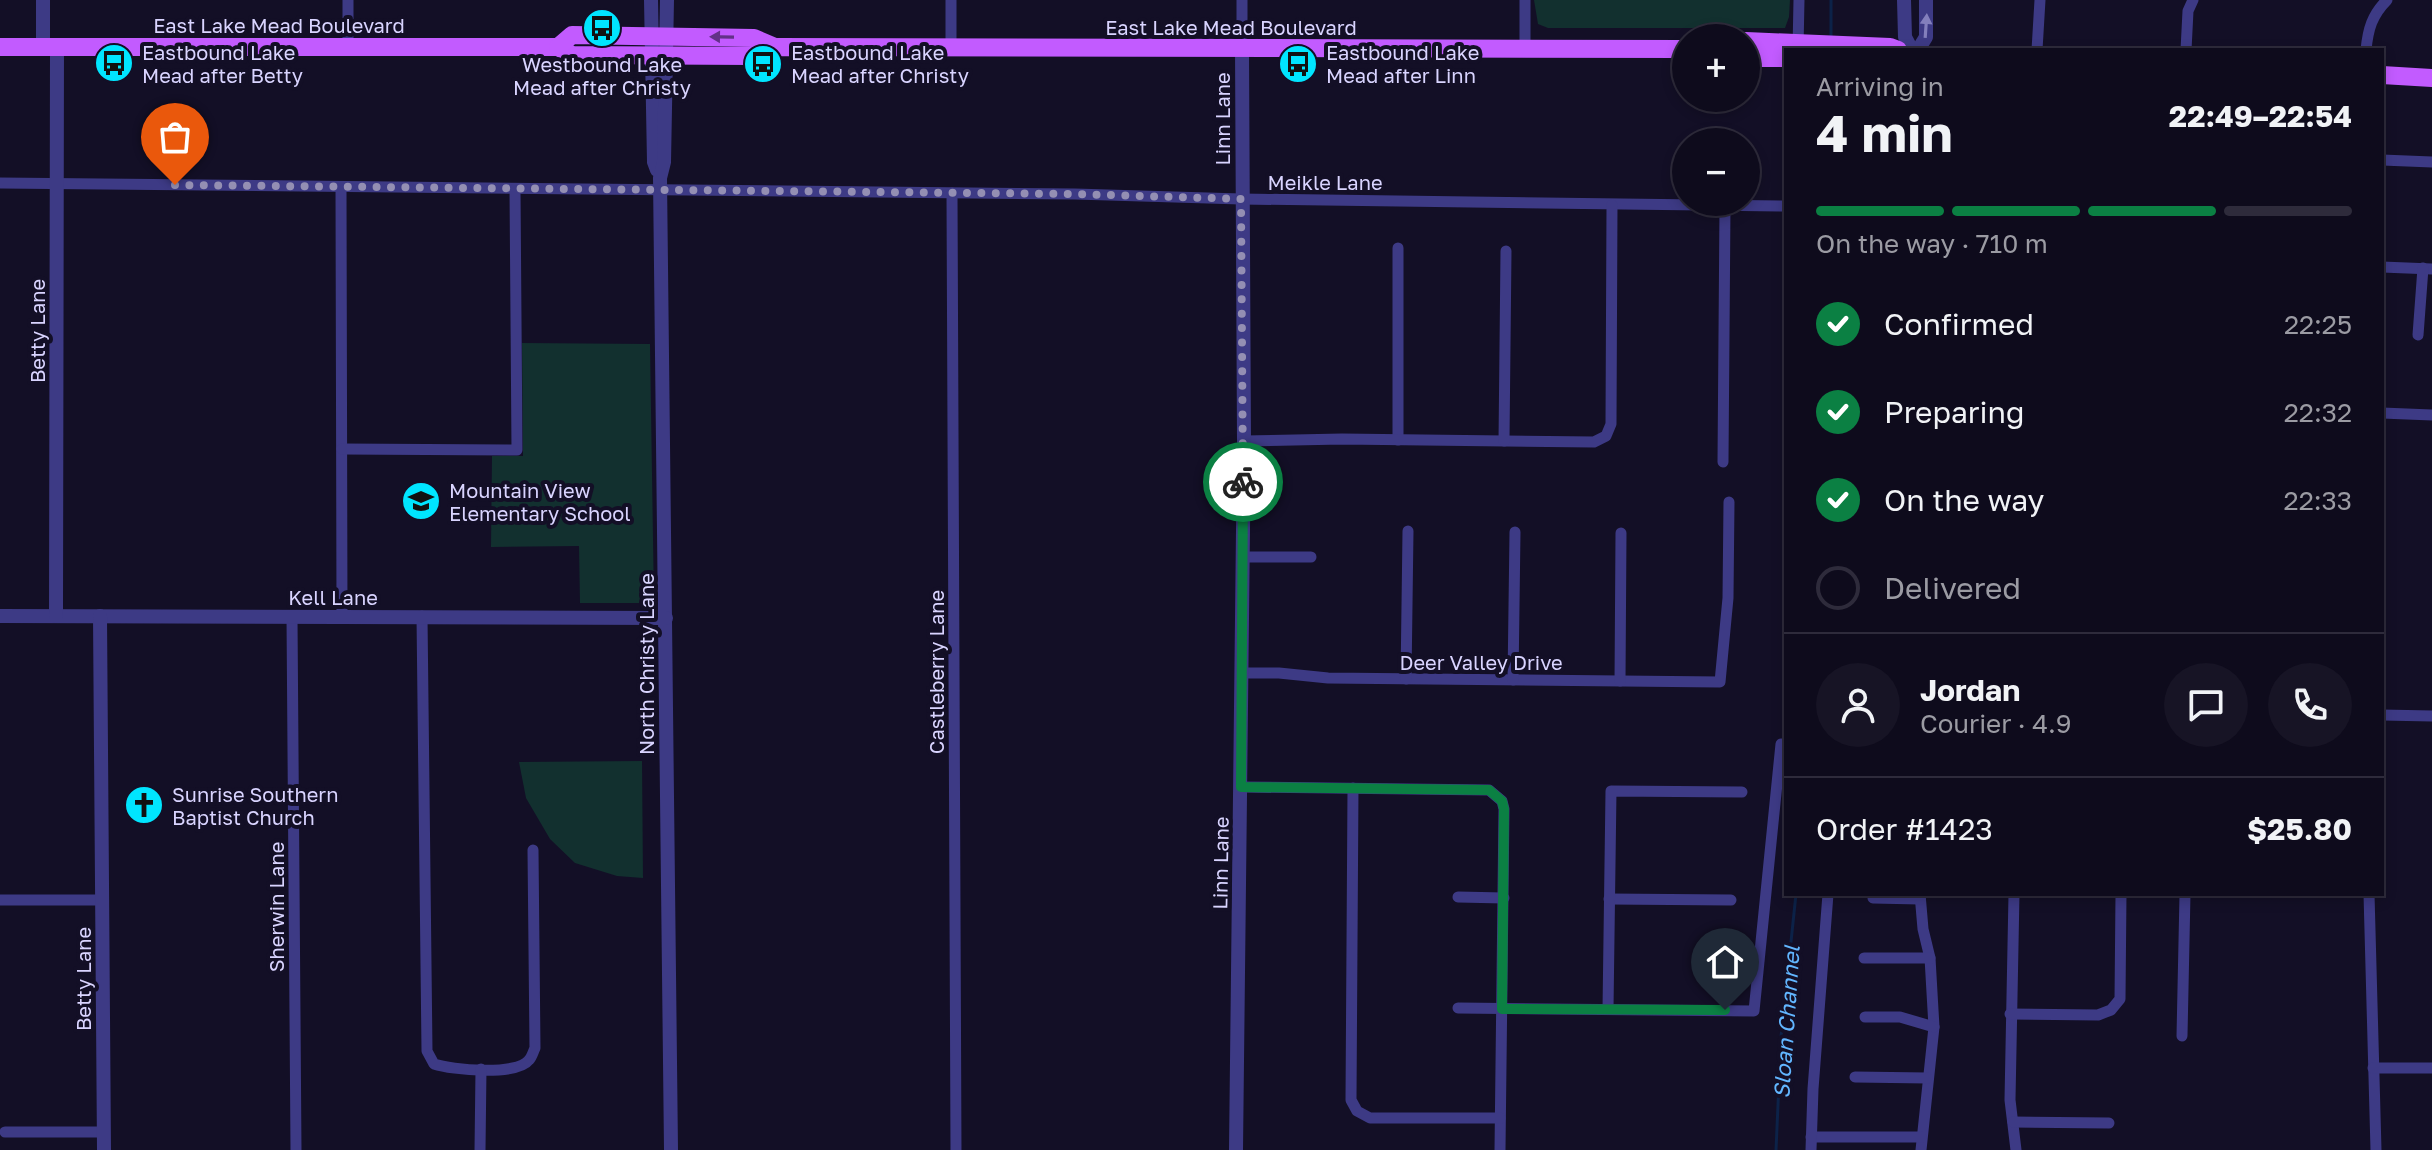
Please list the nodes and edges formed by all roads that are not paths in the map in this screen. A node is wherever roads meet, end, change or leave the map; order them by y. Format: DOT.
graph roads {
  1 [pos="43,0"];
  2 [pos="348,0"];
  3 [pos="651,0"];
  4 [pos="667,0"];
  5 [pos="951,0"];
  6 [pos="1242,0"];
  7 [pos="1525,0"];
  8 [pos="1799,0"];
  9 [pos="1904,0"];
  10 [pos="1926,0"];
  11 [pos="2040,0"];
  12 [pos="2193,0"];
  13 [pos="2387,0"];
  14 [pos="1760,42"];
  15 [pos="1804,45"];
  16 [pos="660,46"];
  17 [pos="0,47"];
  18 [pos="50,47"];
  19 [pos="348,47"];
  20 [pos="1879,48"];
  21 [pos="1911,48"];
  22 [pos="1919,48"];
  23 [pos="2037,48"];
  24 [pos="2186,48"];
  25 [pos="2366,48"];
  26 [pos="951,49"];
  27 [pos="1242,49"];
  28 [pos="1525,49"];
  29 [pos="1672,49"];
  30 [pos="1760,58"];
  31 [pos="1784,58"];
  32 [pos="2384,75"];
  33 [pos="2432,78"];
  34 [pos="2384,160"];
  35 [pos="2432,162"];
  36 [pos="0,183"];
  37 [pos="58,183"];
  38 [pos="660,185"];
  39 [pos="341,187"];
  40 [pos="515,189"];
  41 [pos="952,193"];
  42 [pos="1241,199"];
  43 [pos="1612,205"];
  44 [pos="1672,206"];
  45 [pos="1760,206"];
  46 [pos="1784,206"];
  47 [pos="1725,216"];
  48 [pos="1398,248"];
  49 [pos="1506,251"];
  50 [pos="2384,267"];
  51 [pos="2427,269"];
  52 [pos="2418,335"];
  53 [pos="2384,413"];
  54 [pos="2432,415"];
  55 [pos="1398,440"];
  56 [pos="1244,441"];
  57 [pos="1504,441"];
  58 [pos="342,449"];
  59 [pos="1723,462"];
  60 [pos="1729,502"];
  61 [pos="1408,531"];
  62 [pos="1515,532"];
  63 [pos="1621,533"];
  64 [pos="1243,557"];
  65 [pos="1311,557"];
  66 [pos="0,616"];
  67 [pos="56,616"];
  68 [pos="100,616"];
  69 [pos="422,616"];
  70 [pos="292,617"];
  71 [pos="342,617"];
  72 [pos="666,618"];
  73 [pos="1242,673"];
  74 [pos="1406,679"];
  75 [pos="1513,680"];
  76 [pos="1620,681"];
  77 [pos="2384,715"];
  78 [pos="2432,716"];
  79 [pos="1781,744"];
  80 [pos="1241,787"];
  81 [pos="1353,788"];
  82 [pos="1742,792"];
  83 [pos="533,850"];
  84 [pos="1828,896"];
  85 [pos="1920,896"];
  86 [pos="2014,896"];
  87 [pos="2121,896"];
  88 [pos="2185,896"];
  89 [pos="2369,896"];
  90 [pos="1458,897"];
  91 [pos="1504,898"];
  92 [pos="1873,898"];
  93 [pos="1609,899"];
  94 [pos="0,900"];
  95 [pos="102,900"];
  96 [pos="1731,900"];
  97 [pos="1864,958"];
  98 [pos="1930,958"];
  99 [pos="1458,1008"];
  100 [pos="1502,1009"];
  101 [pos="1608,1009"];
  102 [pos="2010,1014"];
  103 [pos="1865,1017"];
  104 [pos="1934,1027"];
  105 [pos="2182,1036"];
  106 [pos="2373,1068"];
  107 [pos="2432,1068"];
  108 [pos="481,1069"];
  109 [pos="1855,1077"];
  110 [pos="1927,1078"];
  111 [pos="1500,1118"];
  112 [pos="2013,1122"];
  113 [pos="2109,1123"];
  114 [pos="5,1132"];
  115 [pos="104,1132"];
  116 [pos="1811,1137"];
  117 [pos="1921,1137"];
  118 [pos="104,1150"];
  119 [pos="296,1150"];
  120 [pos="480,1150"];
  121 [pos="671,1150"];
  122 [pos="956,1150"];
  123 [pos="1236,1150"];
  124 [pos="1500,1150"];
  125 [pos="1811,1150"];
  126 [pos="1921,1150"];
  127 [pos="2016,1150"];
  128 [pos="2376,1150"];
  1 -- 18 [label="street, Betty Lane"];
  2 -- 19 [label="street"];
  3 -- 16 [label="street, North Christy Lane"];
  4 -- 16 [label="street, North Christy Lane"];
  5 -- 26 [label="street"];
  6 -- 27 [label="street, Linn Lane"];
  7 -- 28 [label="street"];
  8 -- 15 [label="street"];
  9 -- 21 [label="street"];
  22 -- 10 [label="street, one-way"];
  11 -- 23 [label="street"];
  12 -- 24 [label="street"];
  13 -- 25 [label="street"];
  14 -- 15 [label="main road"];
  15 -- 20 [label="main road"];
  16 -- 19 [label="main road, East Lake Mead Boulevard"];
  16 -- 26 [label="main road, East Lake Mead Boulevard"];
  16 -- 38 [label="street, North Christy Lane"];
  17 -- 18 [label="main road, East Lake Mead Boulevard"];
  18 -- 19 [label="main road, East Lake Mead Boulevard"];
  18 -- 37 [label="street, Betty Lane"];
  26 -- 27 [label="main road, East Lake Mead Boulevard"];
  27 -- 28 [label="main road, East Lake Mead Boulevard"];
  27 -- 42 [label="street, Linn Lane"];
  28 -- 29 [label="main road, East Lake Mead Boulevard"];
  30 -- 31 [label="main road"];
  32 -- 33 [label="main road"];
  34 -- 35 [label="street"];
  36 -- 37 [label="street, Meikle Lane"];
  37 -- 39 [label="street, Meikle Lane"];
  37 -- 67 [label="street, Betty Lane"];
  38 -- 40 [label="street, Meikle Lane"];
  38 -- 41 [label="street, Meikle Lane"];
  38 -- 72 [label="street, North Christy Lane"];
  39 -- 40 [label="street, Meikle Lane"];
  39 -- 58 [label="street"];
  40 -- 58 [label="street"];
  41 -- 42 [label="street, Meikle Lane"];
  41 -- 122 [label="street, Castleberry Lane"];
  42 -- 43 [label="street, Meikle Lane"];
  42 -- 56 [label="street, Linn Lane"];
  43 -- 44 [label="street, Meikle Lane"];
  43 -- 57 [label="street"];
  45 -- 46 [label="street, Meikle Lane"];
  47 -- 59 [label="street"];
  48 -- 55 [label="street"];
  49 -- 57 [label="street"];
  50 -- 51 [label="street"];
  51 -- 52 [label="street"];
  53 -- 54 [label="street"];
  55 -- 56 [label="street"];
  55 -- 57 [label="street"];
  56 -- 64 [label="street, Linn Lane"];
  58 -- 71 [label="street"];
  60 -- 76 [label="street, Deer Valley Drive"];
  61 -- 74 [label="street"];
  62 -- 75 [label="street"];
  63 -- 76 [label="street"];
  64 -- 65 [label="street"];
  64 -- 73 [label="street, Linn Lane"];
  66 -- 67 [label="street, Kell Lane"];
  67 -- 68 [label="street, Kell Lane"];
  68 -- 70 [label="street, Kell Lane"];
  68 -- 95 [label="street, Betty Lane"];
  69 -- 71 [label="street, Kell Lane"];
  69 -- 72 [label="street, Kell Lane"];
  69 -- 108 [label="street"];
  70 -- 71 [label="street, Kell Lane"];
  70 -- 119 [label="street, Sherwin Lane"];
  72 -- 121 [label="street, North Christy Lane"];
  73 -- 74 [label="street, Deer Valley Drive"];
  73 -- 80 [label="street, Linn Lane"];
  74 -- 75 [label="street, Deer Valley Drive"];
  75 -- 76 [label="street, Deer Valley Drive"];
  77 -- 78 [label="street"];
  79 -- 101 [label="street"];
  80 -- 81 [label="street"];
  80 -- 123 [label="street, Linn Lane"];
  81 -- 91 [label="street"];
  81 -- 111 [label="street"];
  82 -- 93 [label="street"];
  83 -- 108 [label="street"];
  84 -- 116 [label="street"];
  85 -- 92 [label="street"];
  85 -- 98 [label="street"];
  86 -- 102 [label="street"];
  87 -- 102 [label="street"];
  88 -- 105 [label="street"];
  89 -- 106 [label="street"];
  90 -- 91 [label="street"];
  91 -- 100 [label="street"];
  93 -- 96 [label="street"];
  93 -- 101 [label="street"];
  94 -- 95 [label="street"];
  95 -- 115 [label="street, Betty Lane"];
  97 -- 98 [label="street"];
  98 -- 104 [label="street"];
  99 -- 100 [label="street"];
  100 -- 101 [label="street"];
  100 -- 111 [label="street"];
  102 -- 112 [label="street"];
  103 -- 104 [label="street"];
  104 -- 110 [label="street"];
  106 -- 107 [label="street"];
  106 -- 128 [label="street"];
  108 -- 120 [label="street"];
  109 -- 110 [label="street"];
  110 -- 117 [label="street"];
  111 -- 124 [label="street"];
  112 -- 113 [label="street"];
  112 -- 127 [label="street"];
  114 -- 115 [label="street"];
  115 -- 118 [label="street, Betty Lane"];
  116 -- 117 [label="street"];
  116 -- 125 [label="street"];
  117 -- 126 [label="street"];
}
